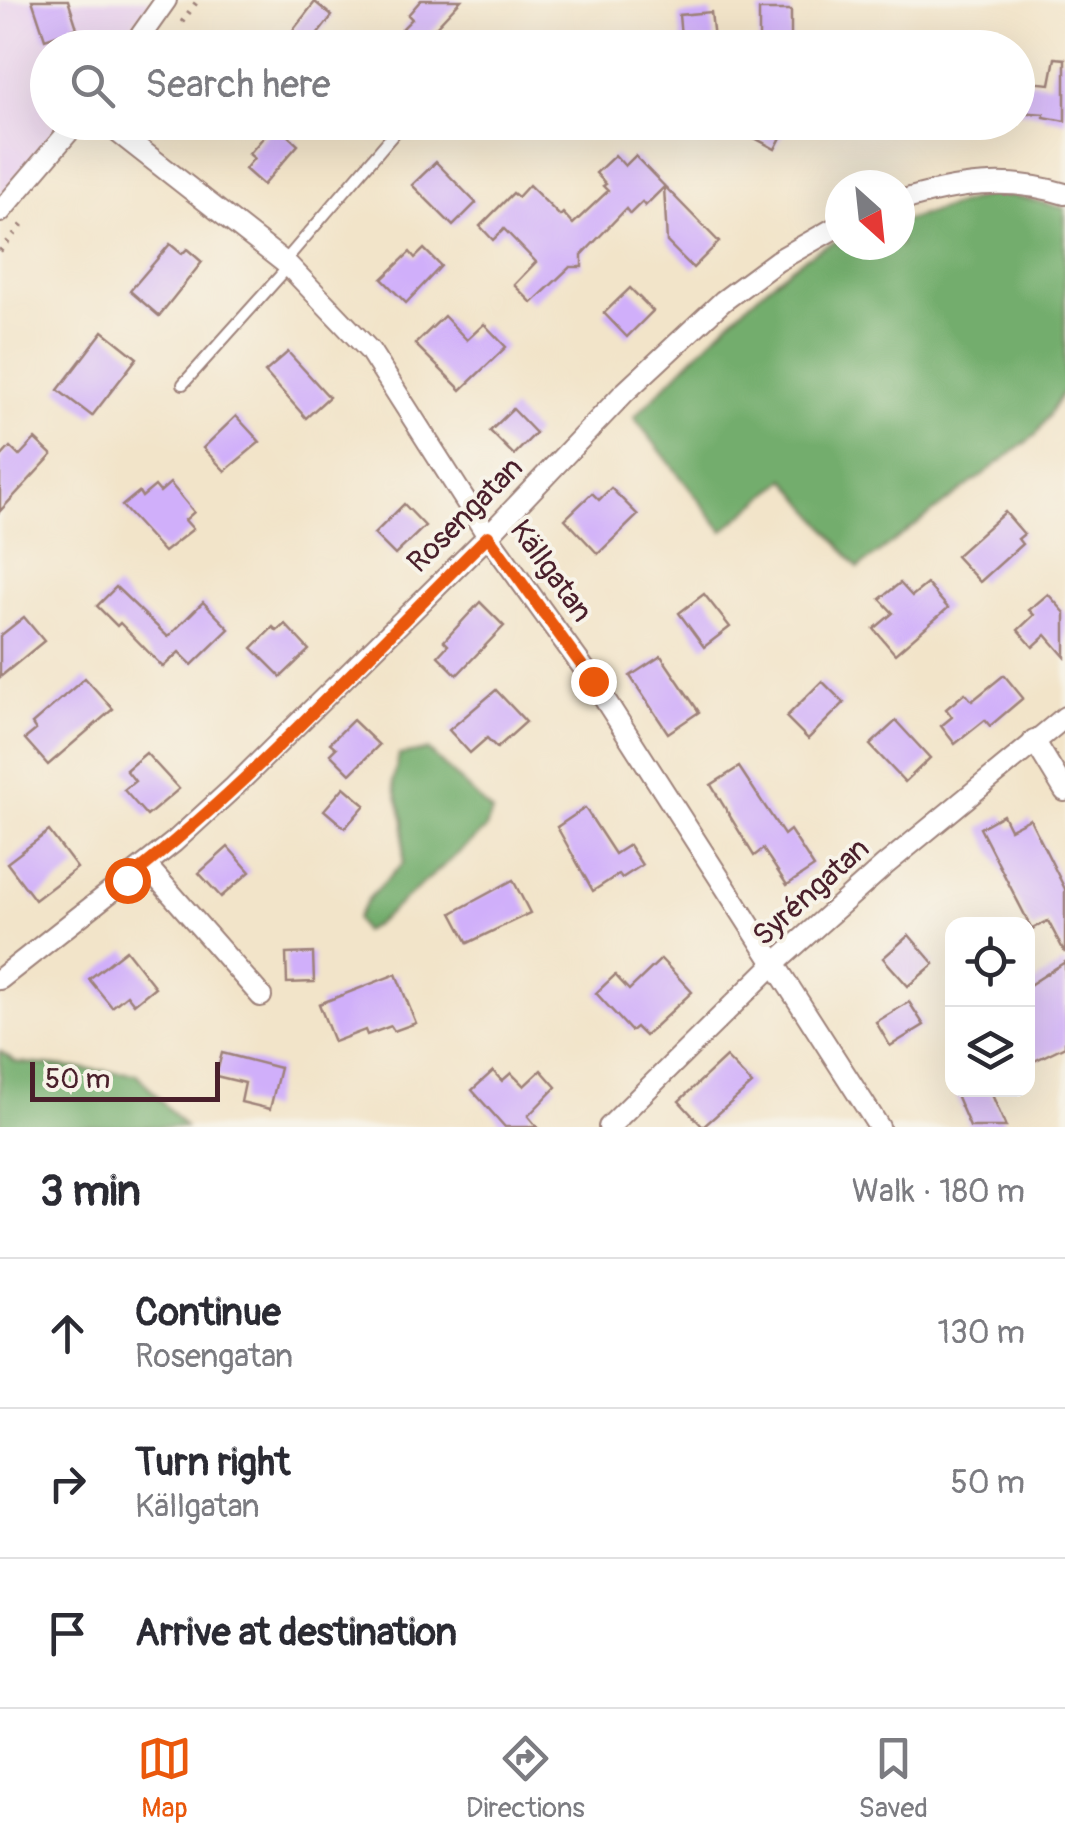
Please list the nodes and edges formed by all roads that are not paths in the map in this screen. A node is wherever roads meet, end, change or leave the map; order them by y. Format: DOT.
graph roads {
  1 [pos="166,0"];
  2 [pos="145,30"];
  3 [pos="62,140"];
  4 [pos="129,140"];
  5 [pos="389,140"];
  6 [pos="1065,194"];
  7 [pos="915,197"];
  8 [pos="0,212"];
  9 [pos="825,234"];
  10 [pos="287,264"];
  11 [pos="183,384"];
  12 [pos="488,536"];
  13 [pos="1065,716"];
  14 [pos="1034,740"];
  15 [pos="1065,791"];
  16 [pos="146,865"];
  17 [pos="774,964"];
  18 [pos="0,978"];
  19 [pos="261,996"];
  20 [pos="609,1127"];
  21 [pos="878,1127"];
  1 -- 2 [label="street"];
  3 -- 8 [label="street"];
  4 -- 10 [label="street, Källgatan"];
  5 -- 10 [label="lane"];
  6 -- 7 [label="street"];
  9 -- 12 [label="street, Rosengatan"];
  10 -- 11 [label="lane"];
  10 -- 12 [label="street, Källgatan"];
  12 -- 16 [label="street, Rosengatan"];
  12 -- 17 [label="street, Källgatan"];
  13 -- 14 [label="street, Syréngatan"];
  14 -- 15 [label="street"];
  14 -- 17 [label="street, Syréngatan"];
  16 -- 18 [label="street, Rosengatan"];
  16 -- 19 [label="street"];
  17 -- 20 [label="street, Syréngatan"];
  17 -- 21 [label="street, Källgatan"];
}
